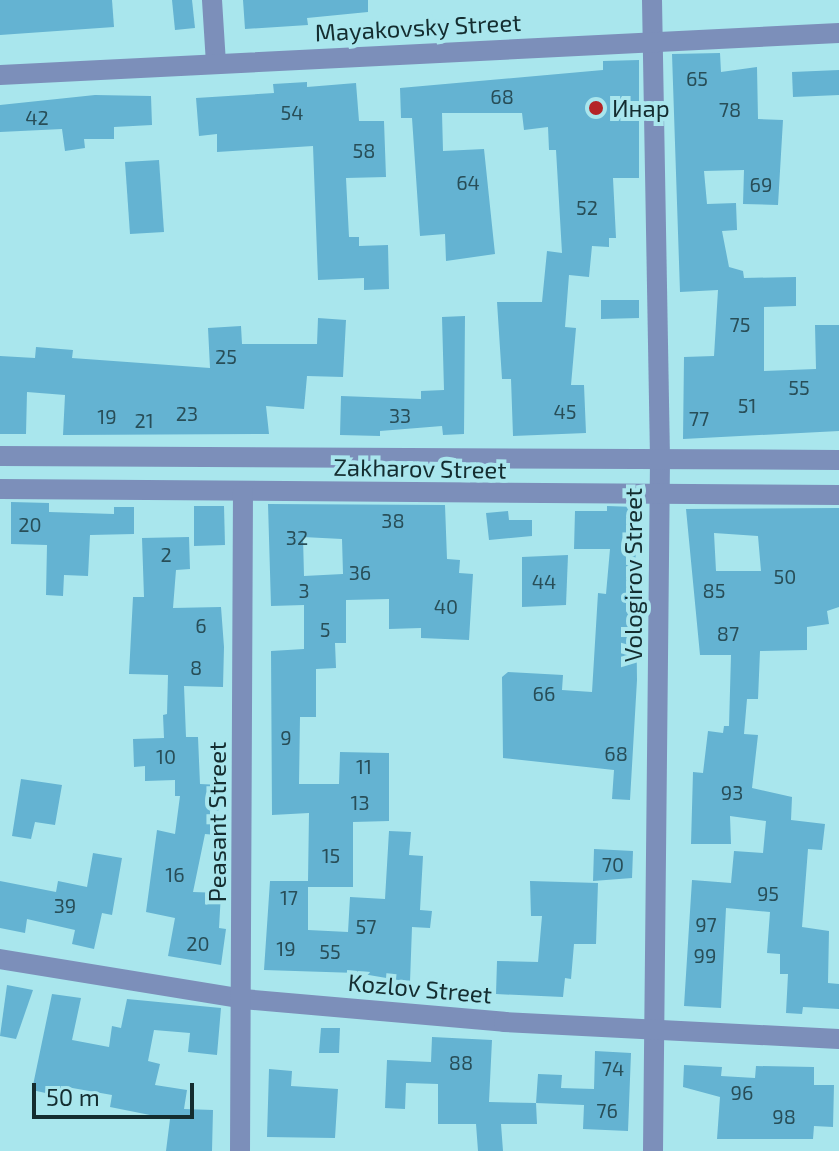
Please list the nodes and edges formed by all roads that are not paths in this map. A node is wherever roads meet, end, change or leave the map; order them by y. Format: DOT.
graph roads {
  1 [pos="212,0"];
  2 [pos="652,0"];
  3 [pos="839,33"];
  4 [pos="654,41"];
  5 [pos="216,64"];
  6 [pos="0,75"];
  7 [pos="0,456"];
  8 [pos="660,460"];
  9 [pos="839,460"];
  10 [pos="0,489"];
  11 [pos="243,492"];
  12 [pos="839,495"];
  13 [pos="660,497"];
  14 [pos="0,959"];
  15 [pos="243,999"];
  16 [pos="656,1028"];
  17 [pos="839,1039"];
  18 [pos="240,1151"];
  19 [pos="653,1151"];
  1 -- 5 [label="street"];
  2 -- 4 [label="street, Vologirov Street"];
  3 -- 4 [label="street, Mayakovsky Street"];
  4 -- 5 [label="street, Mayakovsky Street"];
  4 -- 8 [label="street, Vologirov Street"];
  5 -- 6 [label="street, Mayakovsky Street"];
  7 -- 8 [label="street, Zakharov Street"];
  8 -- 9 [label="street, Zakharov Street"];
  8 -- 13 [label="street, Vologirov Street"];
  10 -- 11 [label="street, Zakharov Street"];
  11 -- 13 [label="street, Zakharov Street"];
  11 -- 15 [label="street, Peasant Street"];
  12 -- 13 [label="street, Zakharov Street"];
  13 -- 16 [label="street, Vologirov Street"];
  14 -- 15 [label="street, Kozlov Street"];
  15 -- 16 [label="street, Kozlov Street"];
  15 -- 18 [label="street, Peasant Street"];
  16 -- 17 [label="street, Kozlov Street"];
  16 -- 19 [label="street, Vologirov Street"];
}
